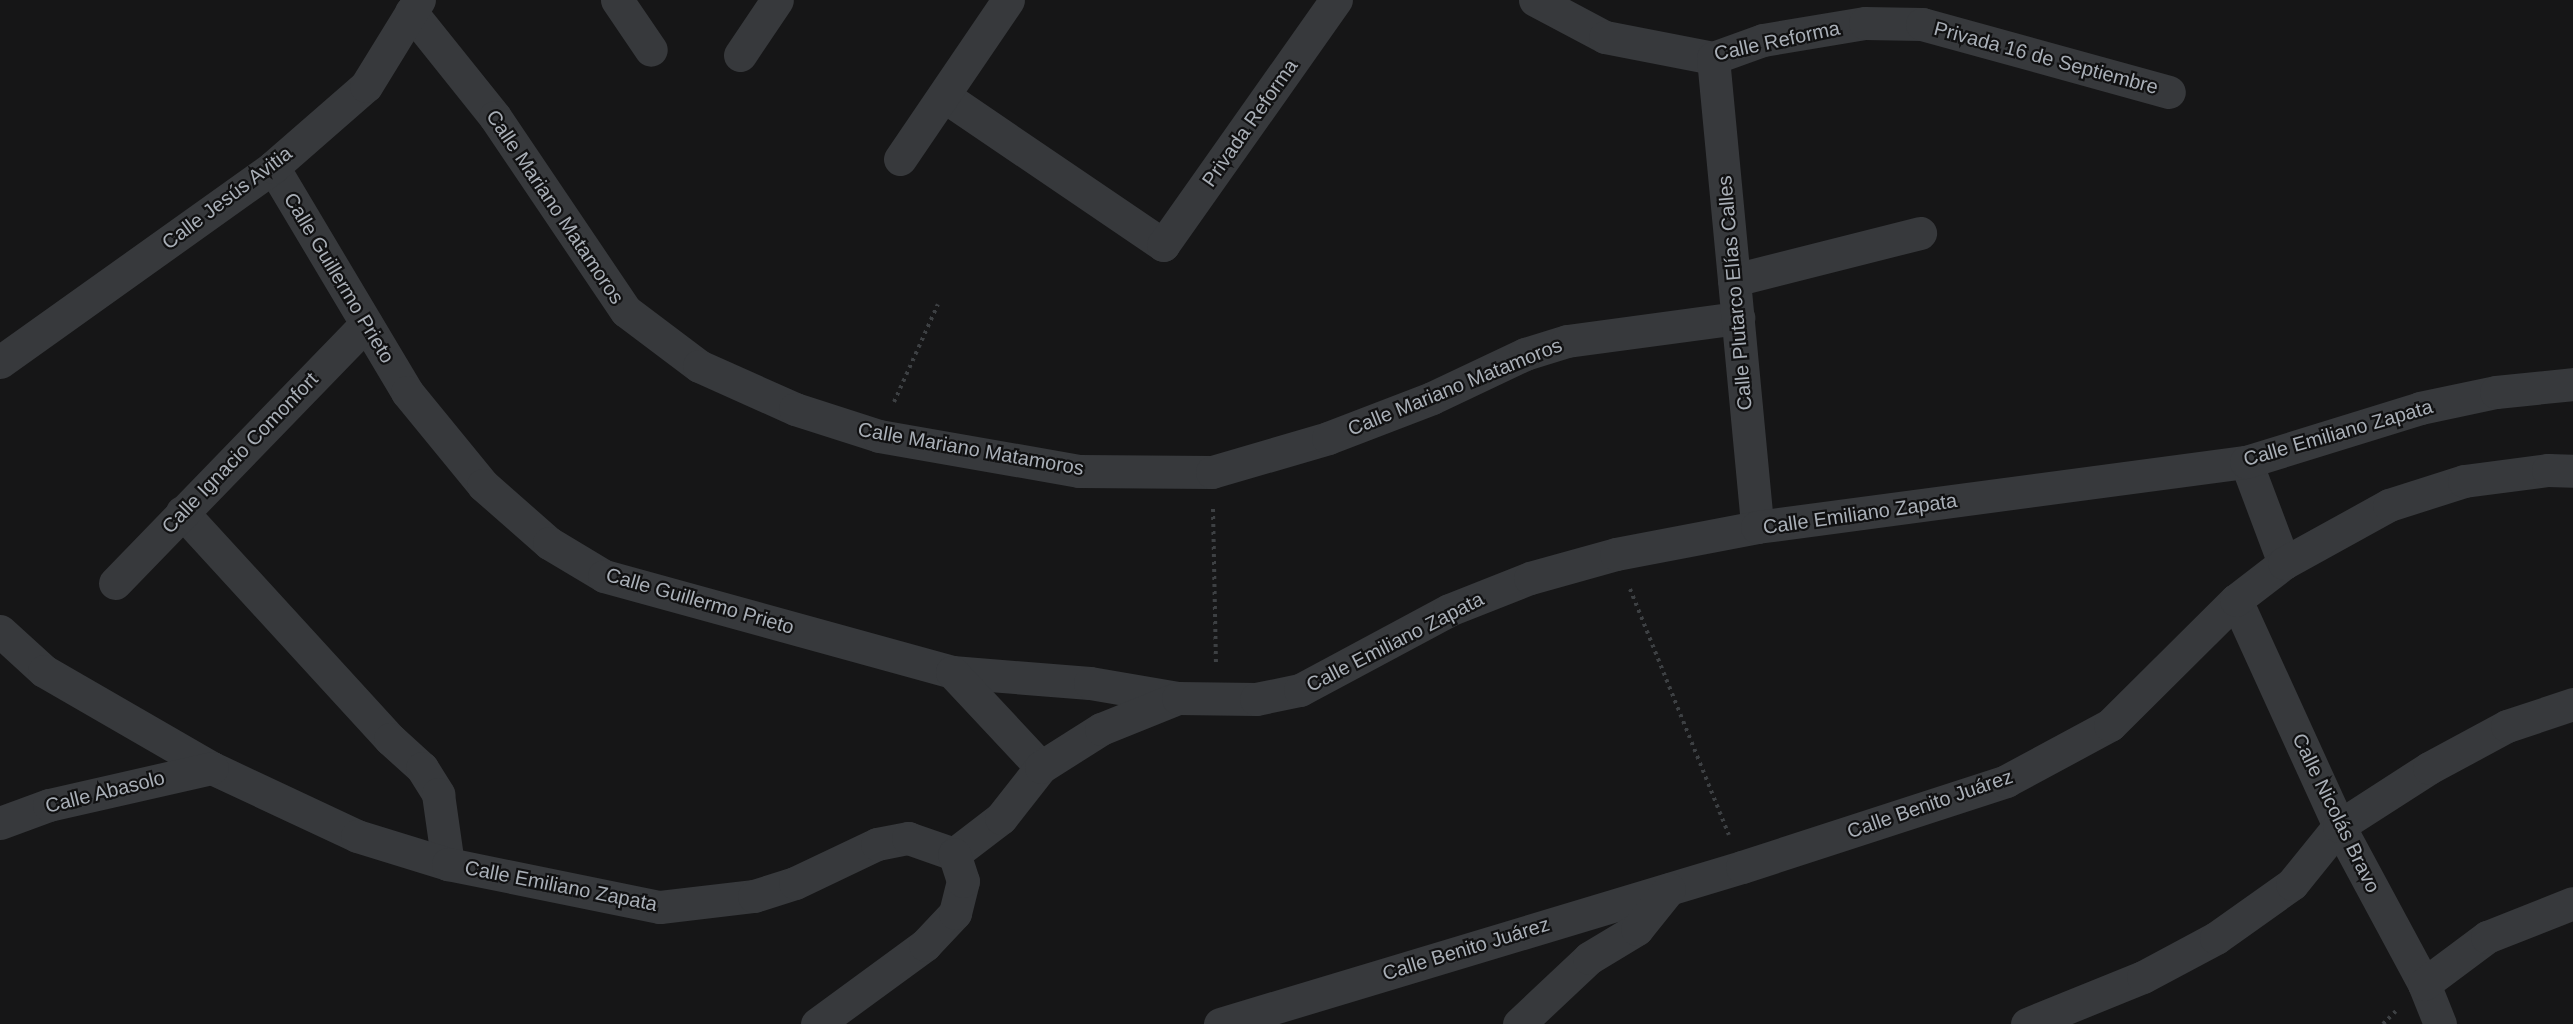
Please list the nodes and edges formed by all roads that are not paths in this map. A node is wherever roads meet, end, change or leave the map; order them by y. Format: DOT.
graph roads {
  1 [pos="617,0"];
  2 [pos="777,0"];
  3 [pos="1008,0"];
  4 [pos="1336,0"];
  5 [pos="1535,0"];
  6 [pos="415,6"];
  7 [pos="1922,24"];
  8 [pos="651,50"];
  9 [pos="740,55"];
  10 [pos="1713,58"];
  11 [pos="2169,92"];
  12 [pos="944,96"];
  13 [pos="900,159"];
  14 [pos="273,167"];
  15 [pos="1920,233"];
  16 [pos="1734,280"];
  17 [pos="1738,318"];
  18 [pos="366,324"];
  19 [pos="0,362"];
  20 [pos="2573,384"];
  21 [pos="2246,462"];
  22 [pos="2573,471"];
  23 [pos="182,512"];
  24 [pos="1757,527"];
  25 [pos="2284,563"];
  26 [pos="115,583"];
  27 [pos="2236,600"];
  28 [pos="0,631"];
  29 [pos="952,672"];
  30 [pos="1178,698"];
  31 [pos="2573,705"];
  32 [pos="212,768"];
  33 [pos="1041,768"];
  34 [pos="0,823"];
  35 [pos="2339,826"];
  36 [pos="954,854"];
  37 [pos="448,864"];
  38 [pos="1669,889"];
  39 [pos="2573,903"];
  40 [pos="2424,984"];
  41 [pos="817,1024"];
  42 [pos="1220,1024"];
  43 [pos="1519,1024"];
  44 [pos="2026,1024"];
  45 [pos="2440,1024"];
  1 -- 8 [label="street"];
  2 -- 9 [label="street"];
  3 -- 12 [label="street"];
  4 -- 12 [label="street, Privada Reforma"];
  5 -- 10 [label="street, Calle Reforma"];
  6 -- 14 [label="street, Calle Jesús Avitia"];
  6 -- 17 [label="street, Calle Mariano Matamoros"];
  7 -- 10 [label="street, Calle Reforma"];
  7 -- 11 [label="street, Privada 16 de Septiembre"];
  10 -- 16 [label="street, Calle Plutarco Elías Calles"];
  12 -- 13 [label="street"];
  14 -- 18 [label="street, Calle Guillermo Prieto"];
  14 -- 19 [label="street, Calle Jesús Avitia"];
  15 -- 16 [label="street"];
  16 -- 17 [label="street, Calle Plutarco Elías Calles"];
  17 -- 24 [label="street, Calle Plutarco Elías Calles"];
  18 -- 23 [label="street, Calle Ignacio Comonfort"];
  18 -- 29 [label="street, Calle Guillermo Prieto"];
  20 -- 21 [label="street, Calle Emiliano Zapata"];
  21 -- 24 [label="street, Calle Emiliano Zapata"];
  21 -- 25 [label="street"];
  22 -- 25 [label="street, Calle Benito Juárez"];
  23 -- 26 [label="street, Calle Ignacio Comonfort"];
  23 -- 37 [label="street, Calle Emiliano Zapata"];
  24 -- 30 [label="street, Calle Emiliano Zapata"];
  25 -- 27 [label="street, Calle Benito Juárez"];
  27 -- 35 [label="street, Calle Nicolás Bravo"];
  27 -- 38 [label="street, Calle Benito Juárez"];
  28 -- 32 [label="street, Calle Emiliano Zapata"];
  29 -- 30 [label="street, Calle Guillermo Prieto"];
  29 -- 33 [label="street"];
  30 -- 33 [label="street, Calle Emiliano Zapata"];
  31 -- 35 [label="street"];
  32 -- 34 [label="street, Calle Abasolo"];
  32 -- 37 [label="street, Calle Emiliano Zapata"];
  33 -- 36 [label="street, Calle Emiliano Zapata"];
  35 -- 40 [label="street, Calle Nicolás Bravo"];
  35 -- 44 [label="street"];
  36 -- 37 [label="street, Calle Emiliano Zapata"];
  36 -- 41 [label="street"];
  38 -- 42 [label="street, Calle Benito Juárez"];
  38 -- 43 [label="street"];
  39 -- 40 [label="street"];
  40 -- 45 [label="street, Calle Nicolás Bravo"];
}
